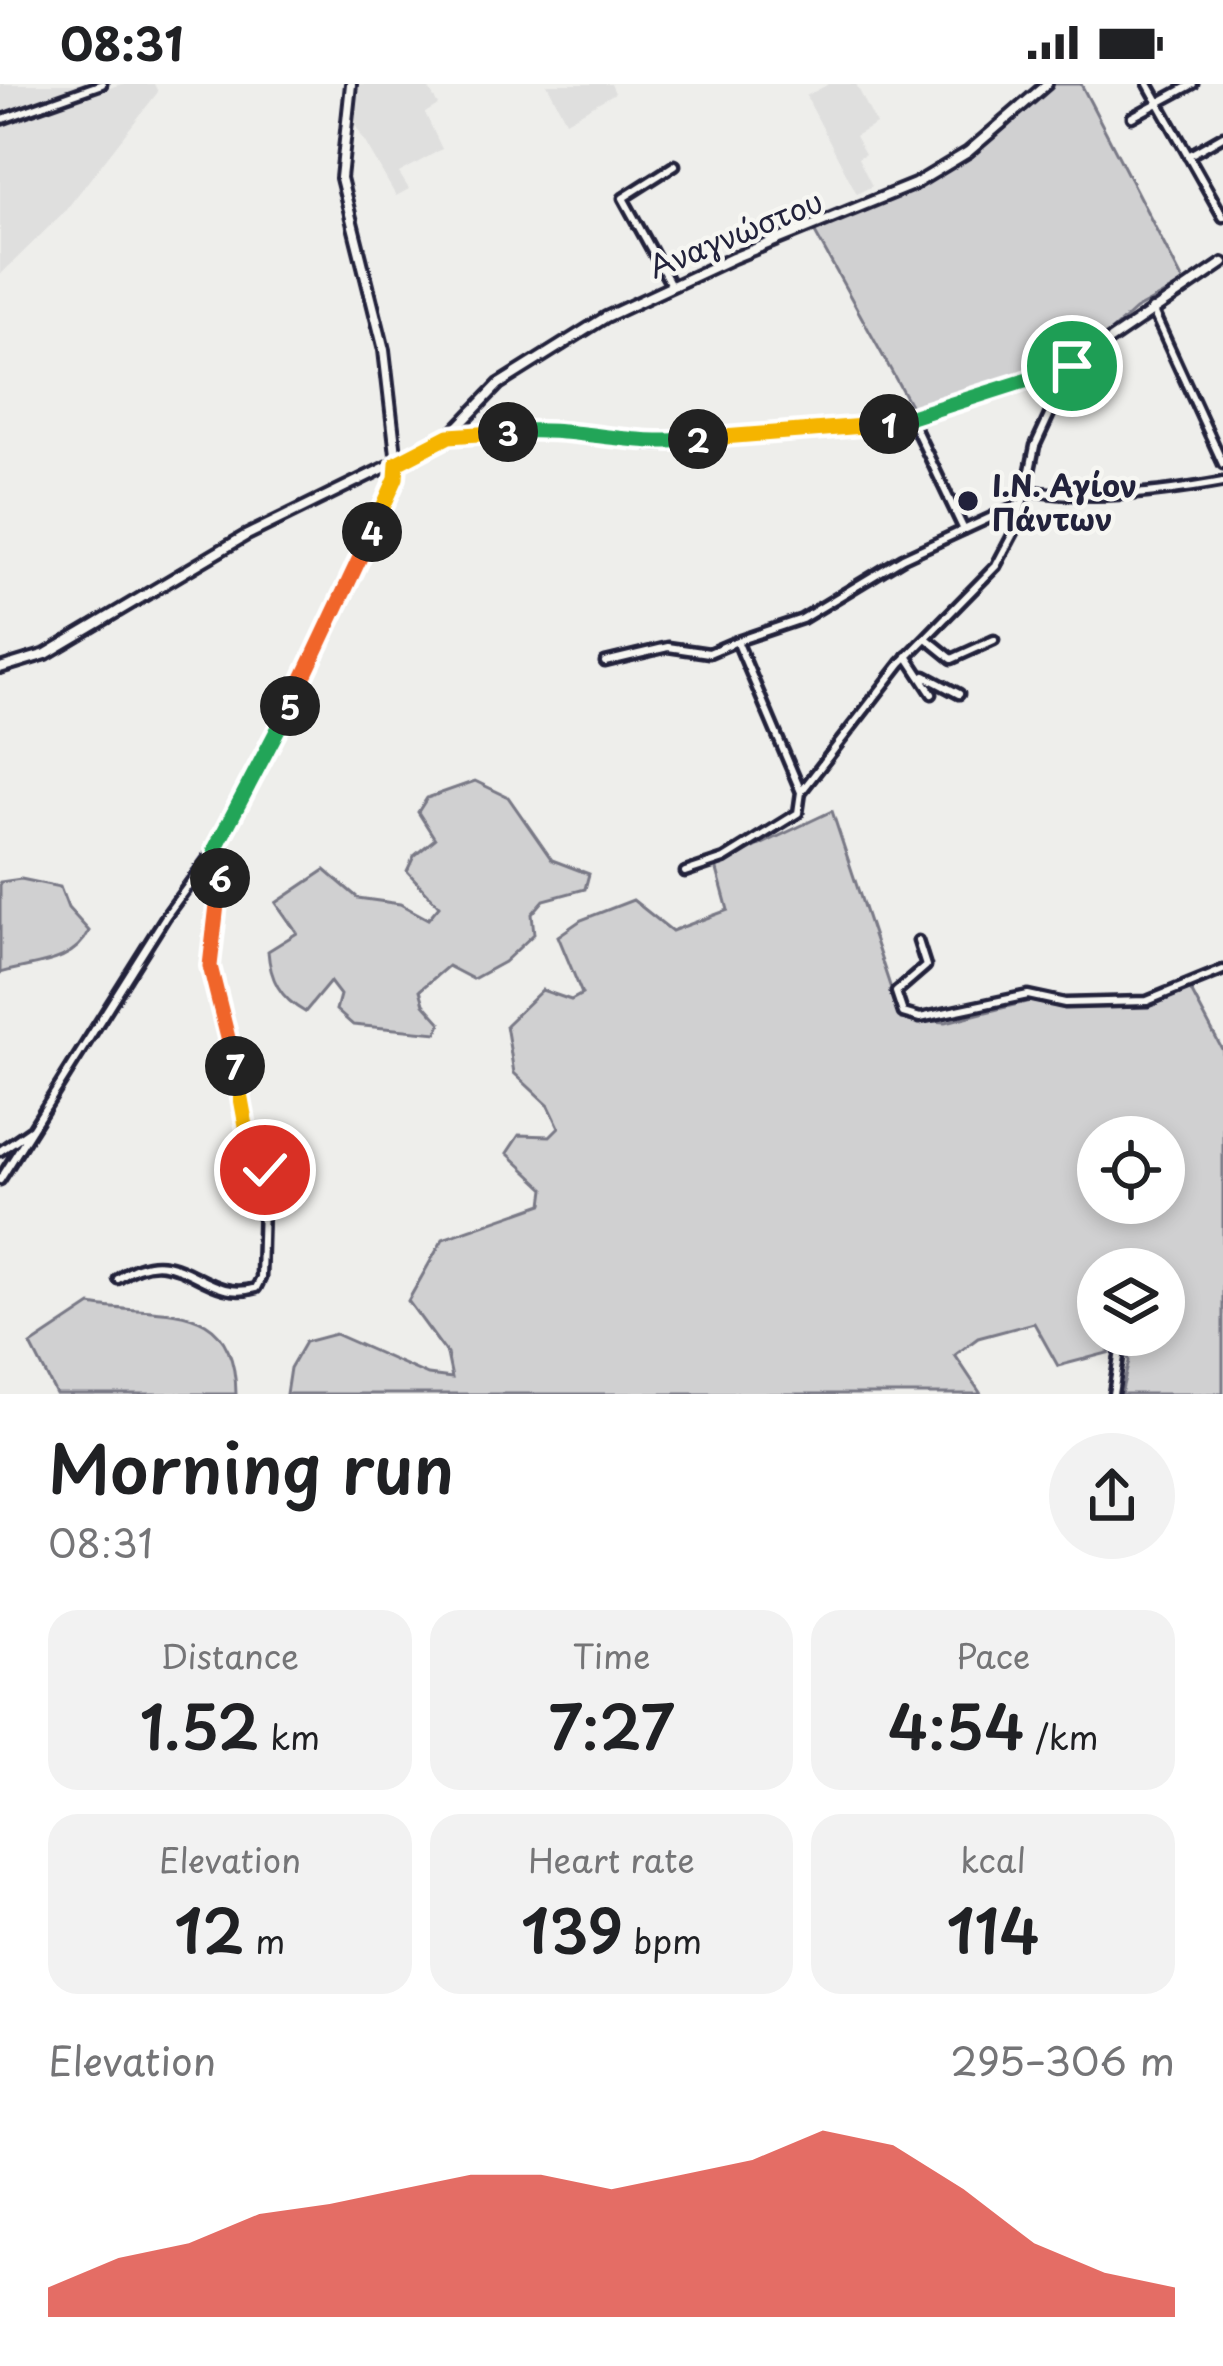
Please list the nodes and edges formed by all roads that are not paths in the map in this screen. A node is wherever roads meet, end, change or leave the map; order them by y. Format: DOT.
graph roads {
  1 [pos="102,84"];
  2 [pos="351,84"];
  3 [pos="1047,84"];
  4 [pos="1148,84"];
  5 [pos="1193,84"];
  6 [pos="1160,104"];
  7 [pos="1132,117"];
  8 [pos="0,120"];
  9 [pos="1223,136"];
  10 [pos="1188,156"];
  11 [pos="675,165"];
  12 [pos="1223,193"];
  13 [pos="1213,198"];
  14 [pos="1223,217"];
  15 [pos="1223,262"];
  16 [pos="671,285"];
  17 [pos="1151,308"];
  18 [pos="1072,366"];
  19 [pos="911,419"];
  20 [pos="449,436"];
  21 [pos="397,463"];
  22 [pos="1223,464"];
  23 [pos="1223,482"];
  24 [pos="1026,490"];
  25 [pos="1020,504"];
  26 [pos="964,531"];
  27 [pos="926,638"];
  28 [pos="994,640"];
  29 [pos="736,641"];
  30 [pos="908,656"];
  31 [pos="605,662"];
  32 [pos="0,668"];
  33 [pos="922,674"];
  34 [pos="932,694"];
  35 [pos="959,694"];
  36 [pos="801,791"];
  37 [pos="215,849"];
  38 [pos="685,872"];
  39 [pos="919,940"];
  40 [pos="1223,970"];
  41 [pos="34,1128"];
  42 [pos="0,1150"];
  43 [pos="0,1180"];
  44 [pos="118,1279"];
  45 [pos="1119,1356"];
  46 [pos="1113,1394"];
  1 -- 8 [label="street"];
  2 -- 21 [label="street"];
  3 -- 16 [label="street, Αναγνώστου"];
  4 -- 6 [label="street"];
  5 -- 6 [label="street"];
  6 -- 7 [label="street"];
  6 -- 10 [label="street"];
  9 -- 10 [label="street"];
  10 -- 13 [label="street"];
  11 -- 16 [label="street"];
  12 -- 13 [label="street"];
  13 -- 14 [label="street"];
  15 -- 17 [label="street"];
  16 -- 20 [label="street, Αναγνώστου"];
  17 -- 18 [label="street"];
  17 -- 22 [label="street"];
  18 -- 19 [label="street"];
  18 -- 24 [label="street"];
  19 -- 20 [label="street"];
  19 -- 26 [label="street"];
  20 -- 21 [label="street"];
  21 -- 32 [label="street"];
  21 -- 37 [label="street"];
  23 -- 24 [label="street"];
  24 -- 25 [label="street"];
  25 -- 26 [label="street"];
  25 -- 27 [label="street"];
  26 -- 29 [label="street"];
  27 -- 28 [label="street"];
  27 -- 30 [label="street"];
  29 -- 31 [label="street"];
  29 -- 36 [label="street"];
  30 -- 33 [label="street"];
  30 -- 36 [label="street"];
  33 -- 34 [label="street"];
  33 -- 35 [label="street"];
  36 -- 38 [label="street"];
  37 -- 41 [label="street"];
  37 -- 44 [label="street"];
  39 -- 40 [label="street"];
  41 -- 42 [label="street"];
  41 -- 43 [label="street"];
  45 -- 46 [label="street"];
}
